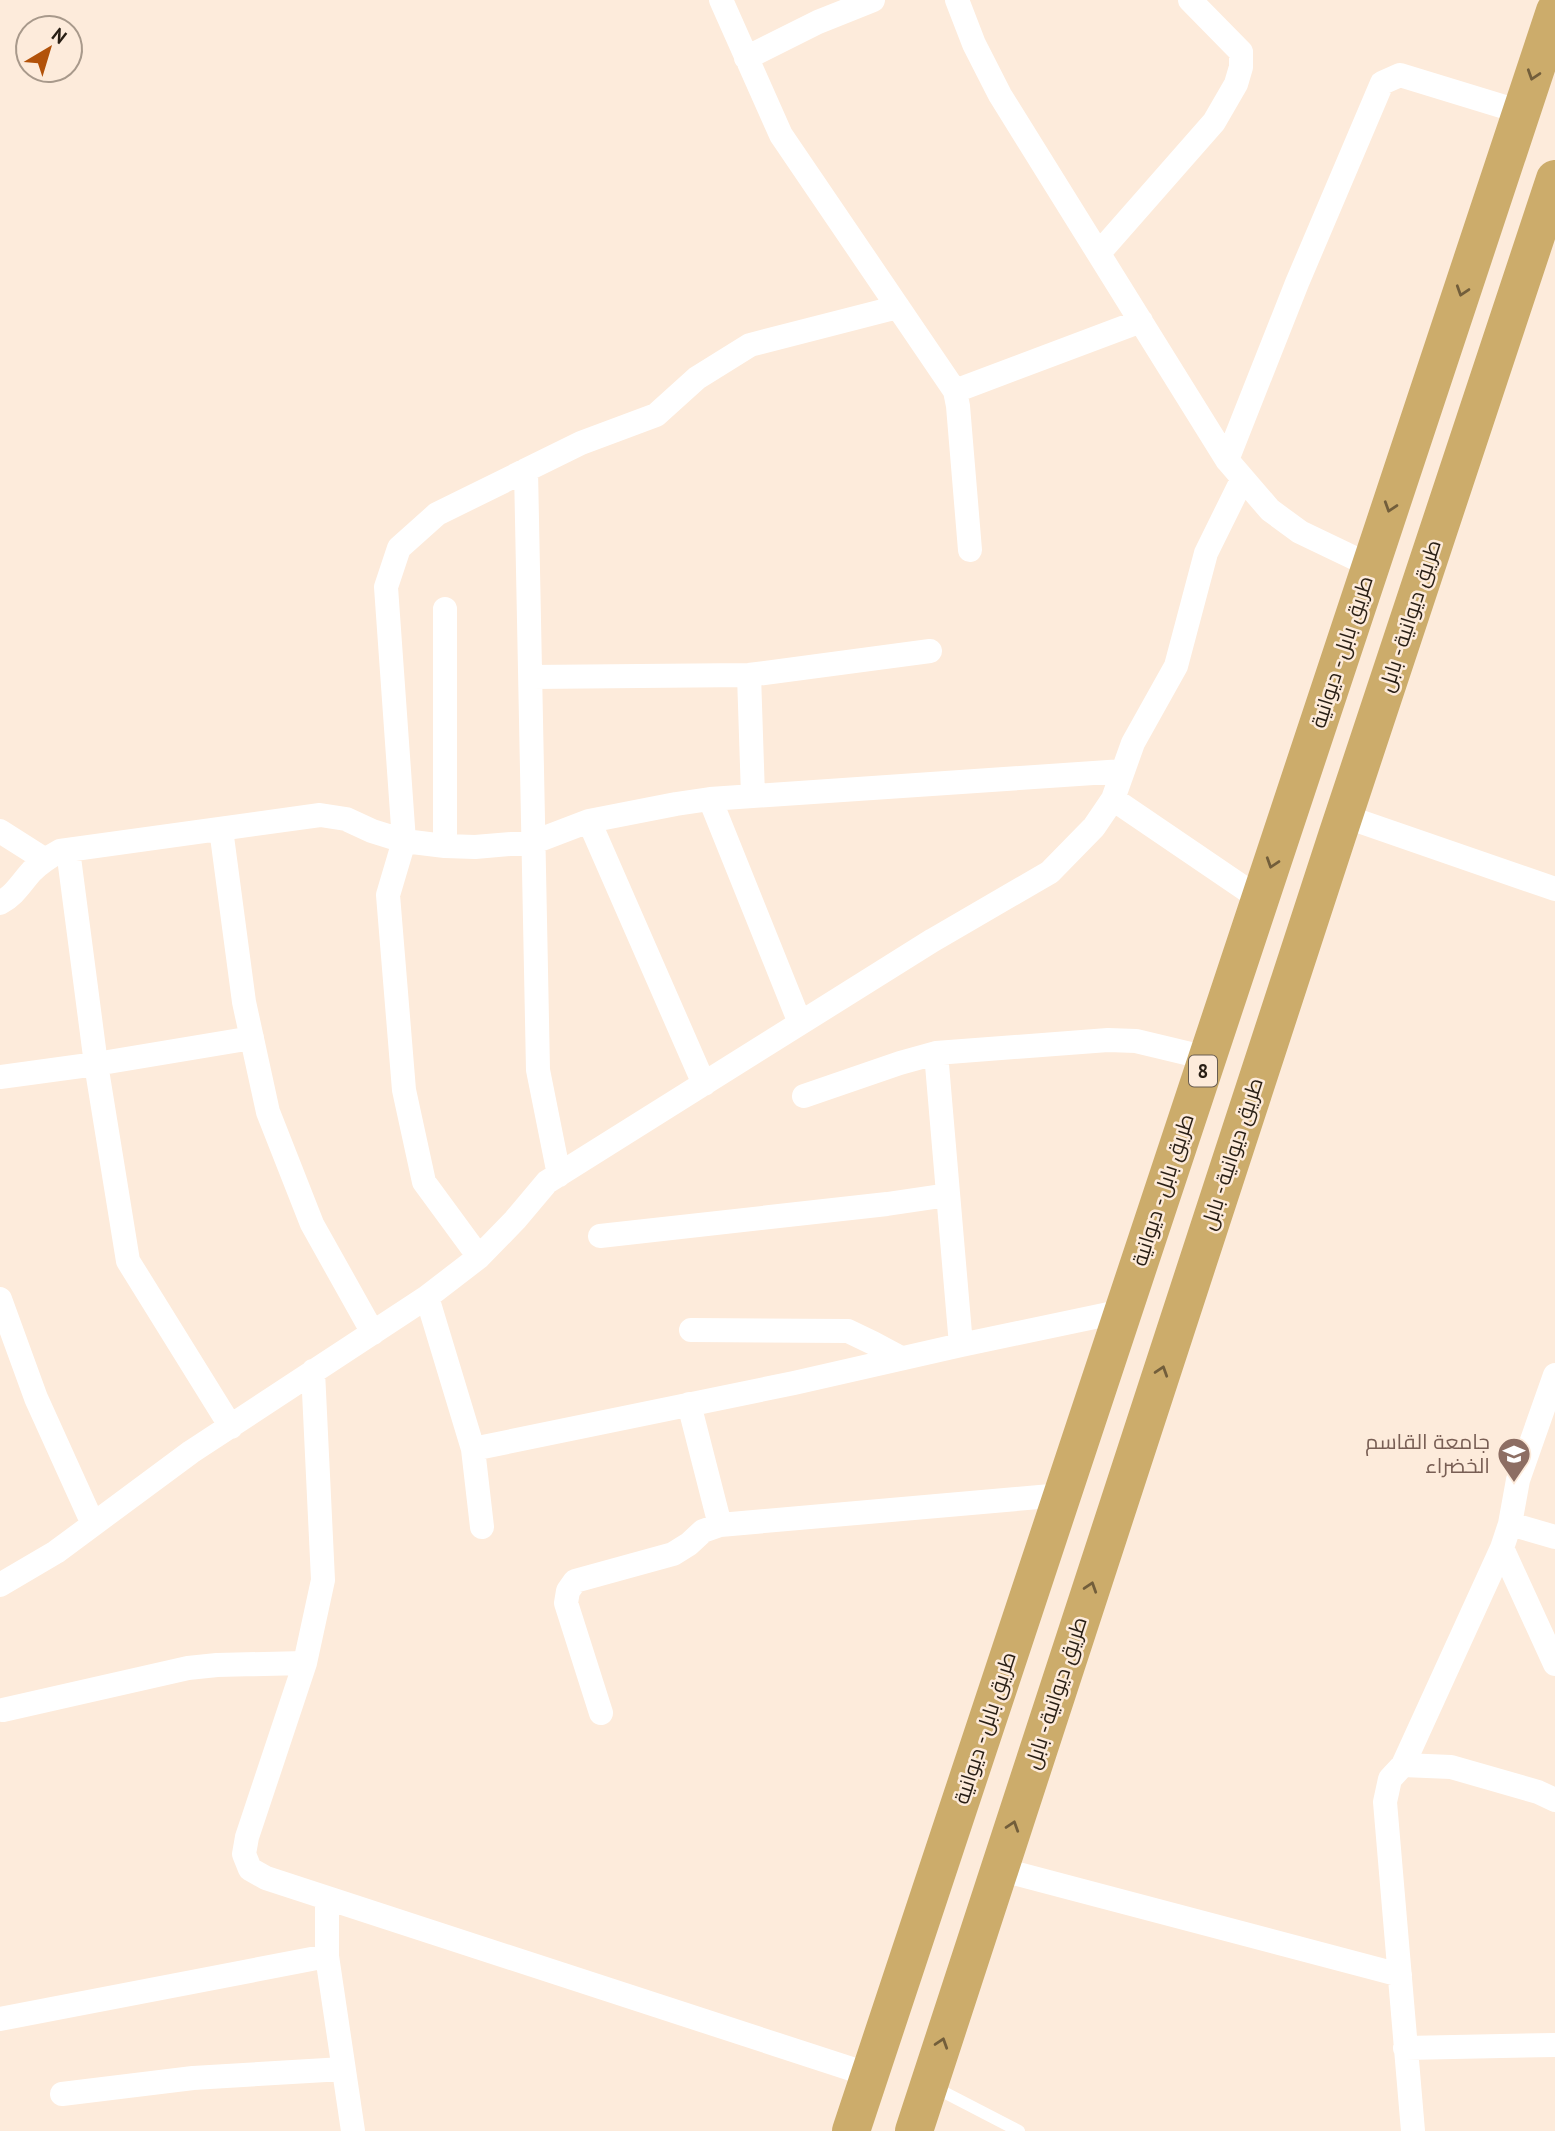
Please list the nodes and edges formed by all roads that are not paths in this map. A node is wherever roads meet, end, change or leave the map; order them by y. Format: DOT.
graph roads {
  1 [pos="721,0"];
  2 [pos="873,0"];
  3 [pos="957,0"];
  4 [pos="1190,0"];
  5 [pos="814,11"];
  6 [pos="1555,11"];
  7 [pos="746,58"];
  8 [pos="1521,111"];
  9 [pos="1555,179"];
  10 [pos="1099,253"];
  11 [pos="898,307"];
  12 [pos="1141,321"];
  13 [pos="955,391"];
  14 [pos="1227,460"];
  15 [pos="526,470"];
  16 [pos="1242,480"];
  17 [pos="970,550"];
  18 [pos="1371,566"];
  19 [pos="445,609"];
  20 [pos="930,651"];
  21 [pos="748,675"];
  22 [pos="531,677"];
  23 [pos="1123,771"];
  24 [pos="753,796"];
  25 [pos="1294,798"];
  26 [pos="710,799"];
  27 [pos="1113,799"];
  28 [pos="1344,814"];
  29 [pos="589,821"];
  30 [pos="221,829"];
  31 [pos="0,831"];
  32 [pos="404,841"];
  33 [pos="534,842"];
  34 [pos="445,846"];
  35 [pos="68,850"];
  36 [pos="44,859"];
  37 [pos="1555,890"];
  38 [pos="1261,899"];
  39 [pos="0,903"];
  40 [pos="800,1023"];
  41 [pos="252,1038"];
  42 [pos="936,1054"];
  43 [pos="1207,1058"];
  44 [pos="96,1064"];
  45 [pos="0,1077"];
  46 [pos="704,1084"];
  47 [pos="804,1096"];
  48 [pos="559,1175"];
  49 [pos="948,1195"];
  50 [pos="600,1236"];
  51 [pos="479,1257"];
  52 [pos="427,1297"];
  53 [pos="0,1299"];
  54 [pos="1123,1311"];
  55 [pos="691,1330"];
  56 [pos="373,1333"];
  57 [pos="961,1345"];
  58 [pos="901,1358"];
  59 [pos="313,1371"];
  60 [pos="1555,1375"];
  61 [pos="689,1404"];
  62 [pos="231,1427"];
  63 [pos="474,1449"];
  64 [pos="1062,1495"];
  65 [pos="93,1524"];
  66 [pos="1510,1524"];
  67 [pos="720,1525"];
  68 [pos="482,1527"];
  69 [pos="1555,1536"];
  70 [pos="1502,1548"];
  71 [pos="0,1585"];
  72 [pos="1007,1661"];
  73 [pos="305,1663"];
  74 [pos="1555,1664"];
  75 [pos="1059,1684"];
  76 [pos="3,1710"];
  77 [pos="601,1713"];
  78 [pos="986,1726"];
  79 [pos="1039,1746"];
  80 [pos="1403,1765"];
  81 [pos="1555,1800"];
  82 [pos="999,1869"];
  83 [pos="327,1899"];
  84 [pos="327,1956"];
  85 [pos="1400,1975"];
  86 [pos="0,2019"];
  87 [pos="1555,2045"];
  88 [pos="1405,2048"];
  89 [pos="343,2069"];
  90 [pos="870,2075"];
  91 [pos="929,2084"];
  92 [pos="62,2094"];
  93 [pos="353,2131"];
  94 [pos="851,2131"];
  95 [pos="914,2131"];
  96 [pos="1019,2131"];
  97 [pos="1413,2131"];
  1 -- 7 [label="street"];
  2 -- 5 [label="street"];
  3 -- 10 [label="street"];
  4 -- 10 [label="street"];
  5 -- 7 [label="street"];
  6 -- 8 [label="highway, طريق بابل - ديوانية / 8, one-way"];
  7 -- 11 [label="street"];
  8 -- 14 [label="street"];
  8 -- 18 [label="highway, طريق بابل - ديوانية / 8, one-way"];
  9 -- 28 [label="highway, طريق ديوانية - بابل"];
  10 -- 12 [label="street"];
  11 -- 13 [label="street"];
  11 -- 15 [label="street"];
  12 -- 13 [label="street"];
  12 -- 14 [label="street"];
  13 -- 17 [label="street"];
  14 -- 16 [label="street"];
  15 -- 22 [label="street"];
  15 -- 32 [label="street"];
  16 -- 18 [label="street"];
  16 -- 23 [label="street"];
  18 -- 25 [label="highway, طريق بابل - ديوانية / 8"];
  19 -- 34 [label="street"];
  20 -- 21 [label="street"];
  21 -- 22 [label="street"];
  21 -- 24 [label="street"];
  22 -- 33 [label="street"];
  23 -- 24 [label="street"];
  23 -- 27 [label="street"];
  24 -- 26 [label="street"];
  25 -- 28 [label="highway"];
  25 -- 38 [label="highway, طريق بابل - ديوانية / 8, one-way"];
  26 -- 29 [label="street"];
  26 -- 40 [label="street"];
  27 -- 38 [label="street"];
  27 -- 40 [label="street"];
  28 -- 37 [label="street"];
  75 -- 28 [label="highway, طريق ديوانية - بابل, one-way"];
  29 -- 33 [label="street"];
  29 -- 46 [label="street"];
  30 -- 32 [label="street"];
  30 -- 35 [label="street"];
  30 -- 41 [label="street"];
  31 -- 36 [label="street"];
  32 -- 34 [label="street"];
  32 -- 51 [label="street"];
  33 -- 34 [label="street"];
  33 -- 48 [label="street"];
  35 -- 36 [label="street"];
  35 -- 44 [label="street"];
  36 -- 39 [label="street"];
  38 -- 43 [label="highway, طريق بابل - ديوانية / 8"];
  40 -- 46 [label="street"];
  41 -- 44 [label="street"];
  41 -- 56 [label="street"];
  42 -- 43 [label="street"];
  42 -- 47 [label="street"];
  42 -- 49 [label="street"];
  43 -- 54 [label="highway, طريق بابل - ديوانية / 8"];
  44 -- 45 [label="street"];
  44 -- 62 [label="street"];
  46 -- 48 [label="street"];
  48 -- 51 [label="street"];
  49 -- 50 [label="street"];
  49 -- 57 [label="street"];
  51 -- 52 [label="street"];
  52 -- 56 [label="street"];
  52 -- 63 [label="street"];
  53 -- 65 [label="street"];
  54 -- 57 [label="street"];
  54 -- 64 [label="highway, طريق بابل - ديوانية / 8"];
  55 -- 58 [label="street"];
  56 -- 59 [label="street"];
  57 -- 58 [label="street"];
  58 -- 61 [label="street"];
  59 -- 62 [label="street"];
  59 -- 73 [label="street"];
  60 -- 66 [label="street"];
  61 -- 63 [label="street"];
  61 -- 67 [label="street"];
  62 -- 65 [label="street"];
  63 -- 68 [label="street"];
  64 -- 67 [label="street"];
  64 -- 72 [label="highway, طريق بابل - ديوانية / 8"];
  65 -- 71 [label="street"];
  66 -- 69 [label="street"];
  66 -- 70 [label="street"];
  67 -- 77 [label="street"];
  70 -- 74 [label="street"];
  70 -- 80 [label="street"];
  72 -- 75 [label="highway"];
  72 -- 78 [label="highway, طريق بابل - ديوانية / 8"];
  73 -- 76 [label="street"];
  73 -- 83 [label="street"];
  75 -- 79 [label="highway, طريق ديوانية - بابل"];
  78 -- 79 [label="highway"];
  78 -- 90 [label="highway, طريق بابل - ديوانية / 8"];
  82 -- 79 [label="highway, طريق ديوانية - بابل, one-way"];
  80 -- 81 [label="street"];
  80 -- 85 [label="street"];
  82 -- 85 [label="street"];
  91 -- 82 [label="highway, طريق ديوانية - بابل, one-way"];
  83 -- 84 [label="street"];
  83 -- 90 [label="street"];
  84 -- 86 [label="street"];
  84 -- 89 [label="street"];
  85 -- 88 [label="street"];
  87 -- 88 [label="street"];
  88 -- 97 [label="street"];
  89 -- 92 [label="street"];
  89 -- 93 [label="street"];
  90 -- 94 [label="highway, طريق بابل - ديوانية / 8"];
  91 -- 95 [label="highway, طريق ديوانية - بابل"];
  91 -- 96 [label="lane"];
}
